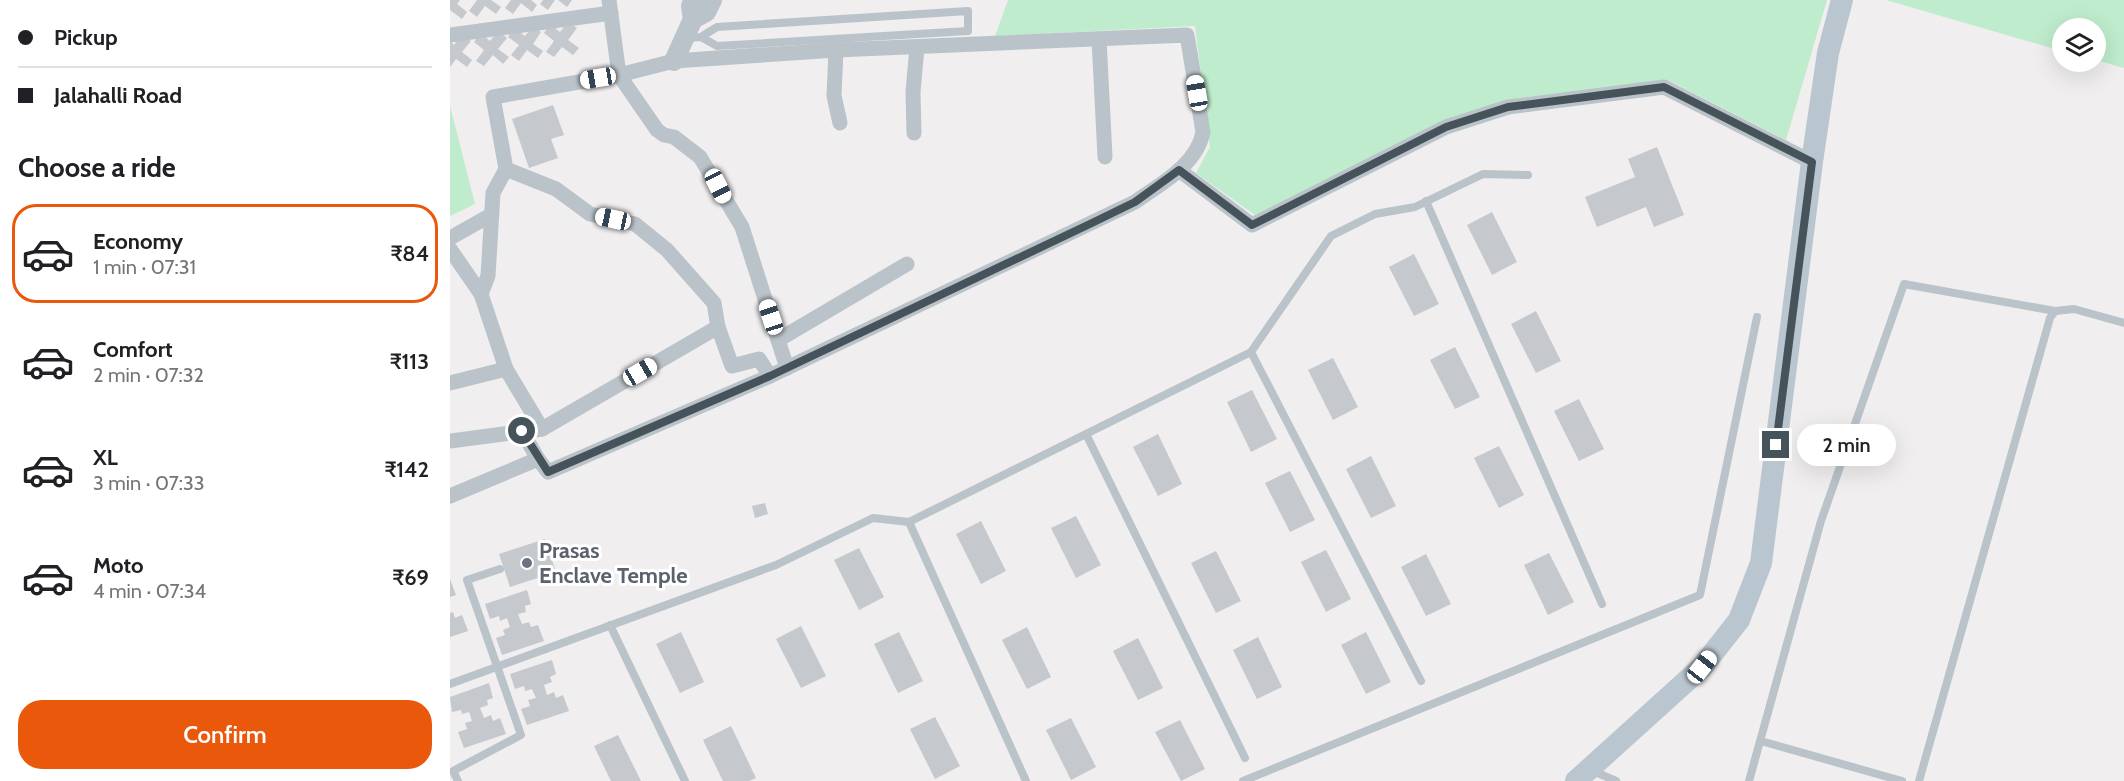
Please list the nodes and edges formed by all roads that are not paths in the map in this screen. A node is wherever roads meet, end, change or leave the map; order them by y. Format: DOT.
graph roads {
  1 [pos="712,0"];
  2 [pos="1842,0"];
  3 [pos="610,7"];
  4 [pos="694,9"];
  5 [pos="450,35"];
  6 [pos="693,38"];
  7 [pos="1100,39"];
  8 [pos="917,46"];
  9 [pos="836,50"];
  10 [pos="674,61"];
  11 [pos="619,75"];
  12 [pos="840,123"];
  13 [pos="914,133"];
  14 [pos="1105,157"];
  15 [pos="1812,162"];
  16 [pos="506,169"];
  17 [pos="1179,170"];
  18 [pos="1528,176"];
  19 [pos="1426,201"];
  20 [pos="491,215"];
  21 [pos="450,238"];
  22 [pos="450,249"];
  23 [pos="908,264"];
  24 [pos="481,294"];
  25 [pos="2055,311"];
  26 [pos="1758,317"];
  27 [pos="2124,322"];
  28 [pos="718,327"];
  29 [pos="778,340"];
  30 [pos="1251,352"];
  31 [pos="788,368"];
  32 [pos="506,369"];
  33 [pos="770,376"];
  34 [pos="450,383"];
  35 [pos="542,429"];
  36 [pos="522,431"];
  37 [pos="1086,434"];
  38 [pos="450,441"];
  39 [pos="538,459"];
  40 [pos="450,496"];
  41 [pos="909,522"];
  42 [pos="500,569"];
  43 [pos="1602,604"];
  44 [pos="610,625"];
  45 [pos="496,667"];
  46 [pos="1421,681"];
  47 [pos="450,684"];
  48 [pos="1761,741"];
  49 [pos="1245,758"];
  50 [pos="1583,775"];
  51 [pos="458,781"];
  52 [pos="686,781"];
  53 [pos="1026,781"];
  54 [pos="1243,781"];
  55 [pos="1616,781"];
  56 [pos="1749,781"];
  57 [pos="1902,781"];
  58 [pos="1919,781"];
  1 -- 4 [label="street"];
  2 -- 15 [label="main road"];
  3 -- 5 [label="street"];
  3 -- 11 [label="street"];
  4 -- 6 [label="street"];
  6 -- 6 [label="lane"];
  6 -- 10 [label="street"];
  7 -- 8 [label="street"];
  7 -- 14 [label="street"];
  7 -- 17 [label="street"];
  8 -- 9 [label="street"];
  8 -- 13 [label="street"];
  9 -- 10 [label="street"];
  9 -- 12 [label="street"];
  10 -- 11 [label="street"];
  11 -- 16 [label="street"];
  11 -- 29 [label="street"];
  15 -- 17 [label="street"];
  15 -- 50 [label="main road"];
  16 -- 20 [label="street"];
  16 -- 28 [label="street"];
  17 -- 31 [label="street"];
  18 -- 19 [label="lane"];
  19 -- 30 [label="lane"];
  19 -- 43 [label="lane"];
  20 -- 21 [label="street"];
  20 -- 24 [label="street"];
  22 -- 24 [label="street"];
  23 -- 29 [label="street"];
  24 -- 32 [label="street"];
  25 -- 27 [label="lane"];
  25 -- 48 [label="lane"];
  25 -- 58 [label="lane"];
  26 -- 54 [label="lane"];
  28 -- 33 [label="street"];
  28 -- 35 [label="street"];
  29 -- 31 [label="street"];
  30 -- 37 [label="lane"];
  30 -- 46 [label="lane"];
  31 -- 33 [label="street"];
  32 -- 34 [label="street"];
  32 -- 35 [label="street"];
  33 -- 39 [label="street"];
  35 -- 36 [label="street"];
  36 -- 38 [label="street"];
  36 -- 39 [label="street"];
  37 -- 41 [label="lane"];
  37 -- 49 [label="lane"];
  39 -- 40 [label="street"];
  41 -- 44 [label="lane"];
  41 -- 53 [label="lane"];
  42 -- 45 [label="lane"];
  44 -- 45 [label="lane"];
  44 -- 52 [label="lane"];
  45 -- 47 [label="lane"];
  45 -- 51 [label="lane"];
  48 -- 56 [label="lane"];
  48 -- 57 [label="lane"];
  50 -- 55 [label="lane"];
}
